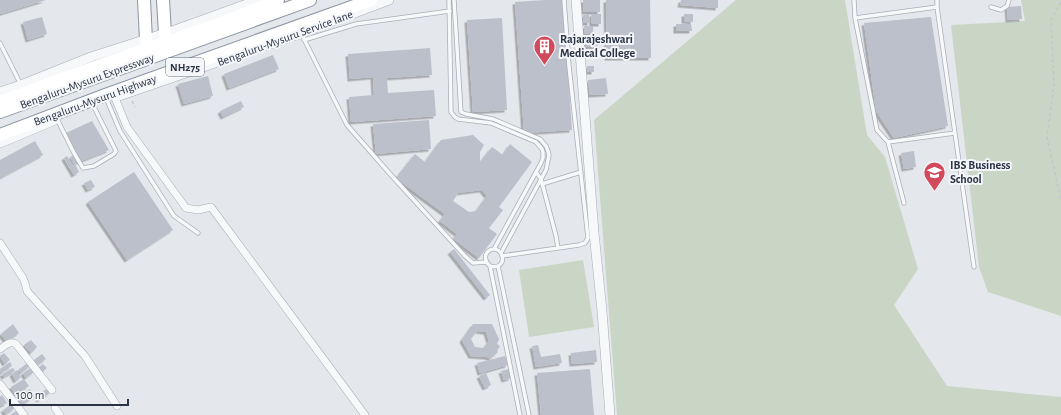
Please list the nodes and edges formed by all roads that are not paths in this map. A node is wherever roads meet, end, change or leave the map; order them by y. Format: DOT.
graph roads {
  1 [pos="144,0"];
  2 [pos="164,0"];
  3 [pos="258,0"];
  4 [pos="278,0"];
  5 [pos="310,0"];
  6 [pos="353,0"];
  7 [pos="371,0"];
  8 [pos="389,0"];
  9 [pos="451,0"];
  10 [pos="564,0"];
  11 [pos="576,0"];
  12 [pos="854,0"];
  13 [pos="937,0"];
  14 [pos="1009,0"];
  15 [pos="937,7"];
  16 [pos="991,7"];
  17 [pos="454,10"];
  18 [pos="449,11"];
  19 [pos="855,18"];
  20 [pos="165,34"];
  21 [pos="303,37"];
  22 [pos="146,40"];
  23 [pos="0,43"];
  24 [pos="21,85"];
  25 [pos="0,92"];
  26 [pos="111,99"];
  27 [pos="0,102"];
  28 [pos="93,105"];
  29 [pos="0,112"];
  30 [pos="57,119"];
  31 [pos="492,121"];
  32 [pos="0,128"];
  33 [pos="955,133"];
  34 [pos="0,135"];
  35 [pos="888,142"];
  36 [pos="0,143"];
  37 [pos="536,172"];
  38 [pos="581,172"];
  39 [pos="541,179"];
  40 [pos="542,184"];
  41 [pos="904,203"];
  42 [pos="198,233"];
  43 [pos="0,243"];
  44 [pos="558,248"];
  45 [pos="494,249"];
  46 [pos="502,254"];
  47 [pos="486,262"];
  48 [pos="490,266"];
  49 [pos="498,266"];
  50 [pos="974,267"];
  51 [pos="0,349"];
  52 [pos="0,384"];
  53 [pos="52,390"];
  54 [pos="117,406"];
  55 [pos="55,408"];
  56 [pos="24,415"];
  57 [pos="60,415"];
  58 [pos="365,415"];
  59 [pos="520,415"];
  60 [pos="529,415"];
  61 [pos="610,415"];
  1 -- 22 [label="highway"];
  2 -- 20 [label="highway"];
  3 -- 20 [label="street, Bengaluru-Mysuru Expressway"];
  4 -- 27 [label="highway, Bengaluru-Mysuru Expressway / NH275"];
  5 -- 29 [label="highway, Bengaluru-Mysuru Expressway / NH275"];
  6 -- 32 [label="highway, NH275"];
  7 -- 34 [label="highway, Bengaluru-Mysuru Highway / NH275"];
  8 -- 21 [label="street, Bengaluru-Mysuru Service lane / NH275"];
  9 -- 17 [label="lane"];
  9 -- 18 [label="lane"];
  10 -- 38 [label="lane"];
  11 -- 61 [label="street"];
  12 -- 19 [label="lane"];
  13 -- 15 [label="lane"];
  14 -- 16 [label="lane"];
  15 -- 19 [label="lane"];
  15 -- 33 [label="lane"];
  17 -- 18 [label="lane"];
  17 -- 31 [label="lane"];
  18 -- 21 [label="lane"];
  18 -- 31 [label="lane"];
  19 -- 35 [label="lane"];
  20 -- 22 [label="street, Bengaluru-Mysuru Expressway"];
  21 -- 26 [label="street, Bengaluru-Mysuru Service lane / NH275"];
  21 -- 47 [label="lane"];
  22 -- 24 [label="street, Bengaluru-Mysuru Expressway"];
  23 -- 24 [label="lane"];
  24 -- 25 [label="street, Bengaluru-Mysuru Expressway"];
  26 -- 28 [label="street, Bengaluru-Mysuru Service lane / NH275"];
  26 -- 42 [label="lane"];
  26 -- 58 [label="street"];
  28 -- 30 [label="street, Bengaluru-Mysuru Service lane / NH275"];
  28 -- 30 [label="lane"];
  30 -- 36 [label="street, Bengaluru-Mysuru Service lane / NH275"];
  31 -- 37 [label="lane"];
  31 -- 39 [label="lane"];
  33 -- 35 [label="lane"];
  33 -- 50 [label="lane"];
  35 -- 41 [label="lane"];
  37 -- 39 [label="lane"];
  37 -- 45 [label="lane"];
  38 -- 40 [label="lane"];
  38 -- 44 [label="lane"];
  39 -- 40 [label="lane"];
  39 -- 46 [label="lane"];
  40 -- 44 [label="lane"];
  43 -- 54 [label="street"];
  44 -- 46 [label="lane"];
  45 -- 46 [label="lane"];
  45 -- 47 [label="lane"];
  46 -- 49 [label="lane"];
  47 -- 48 [label="lane"];
  48 -- 49 [label="lane"];
  48 -- 59 [label="lane"];
  49 -- 60 [label="lane"];
  51 -- 53 [label="street"];
  52 -- 56 [label="street"];
  55 -- 57 [label="street"];
}
